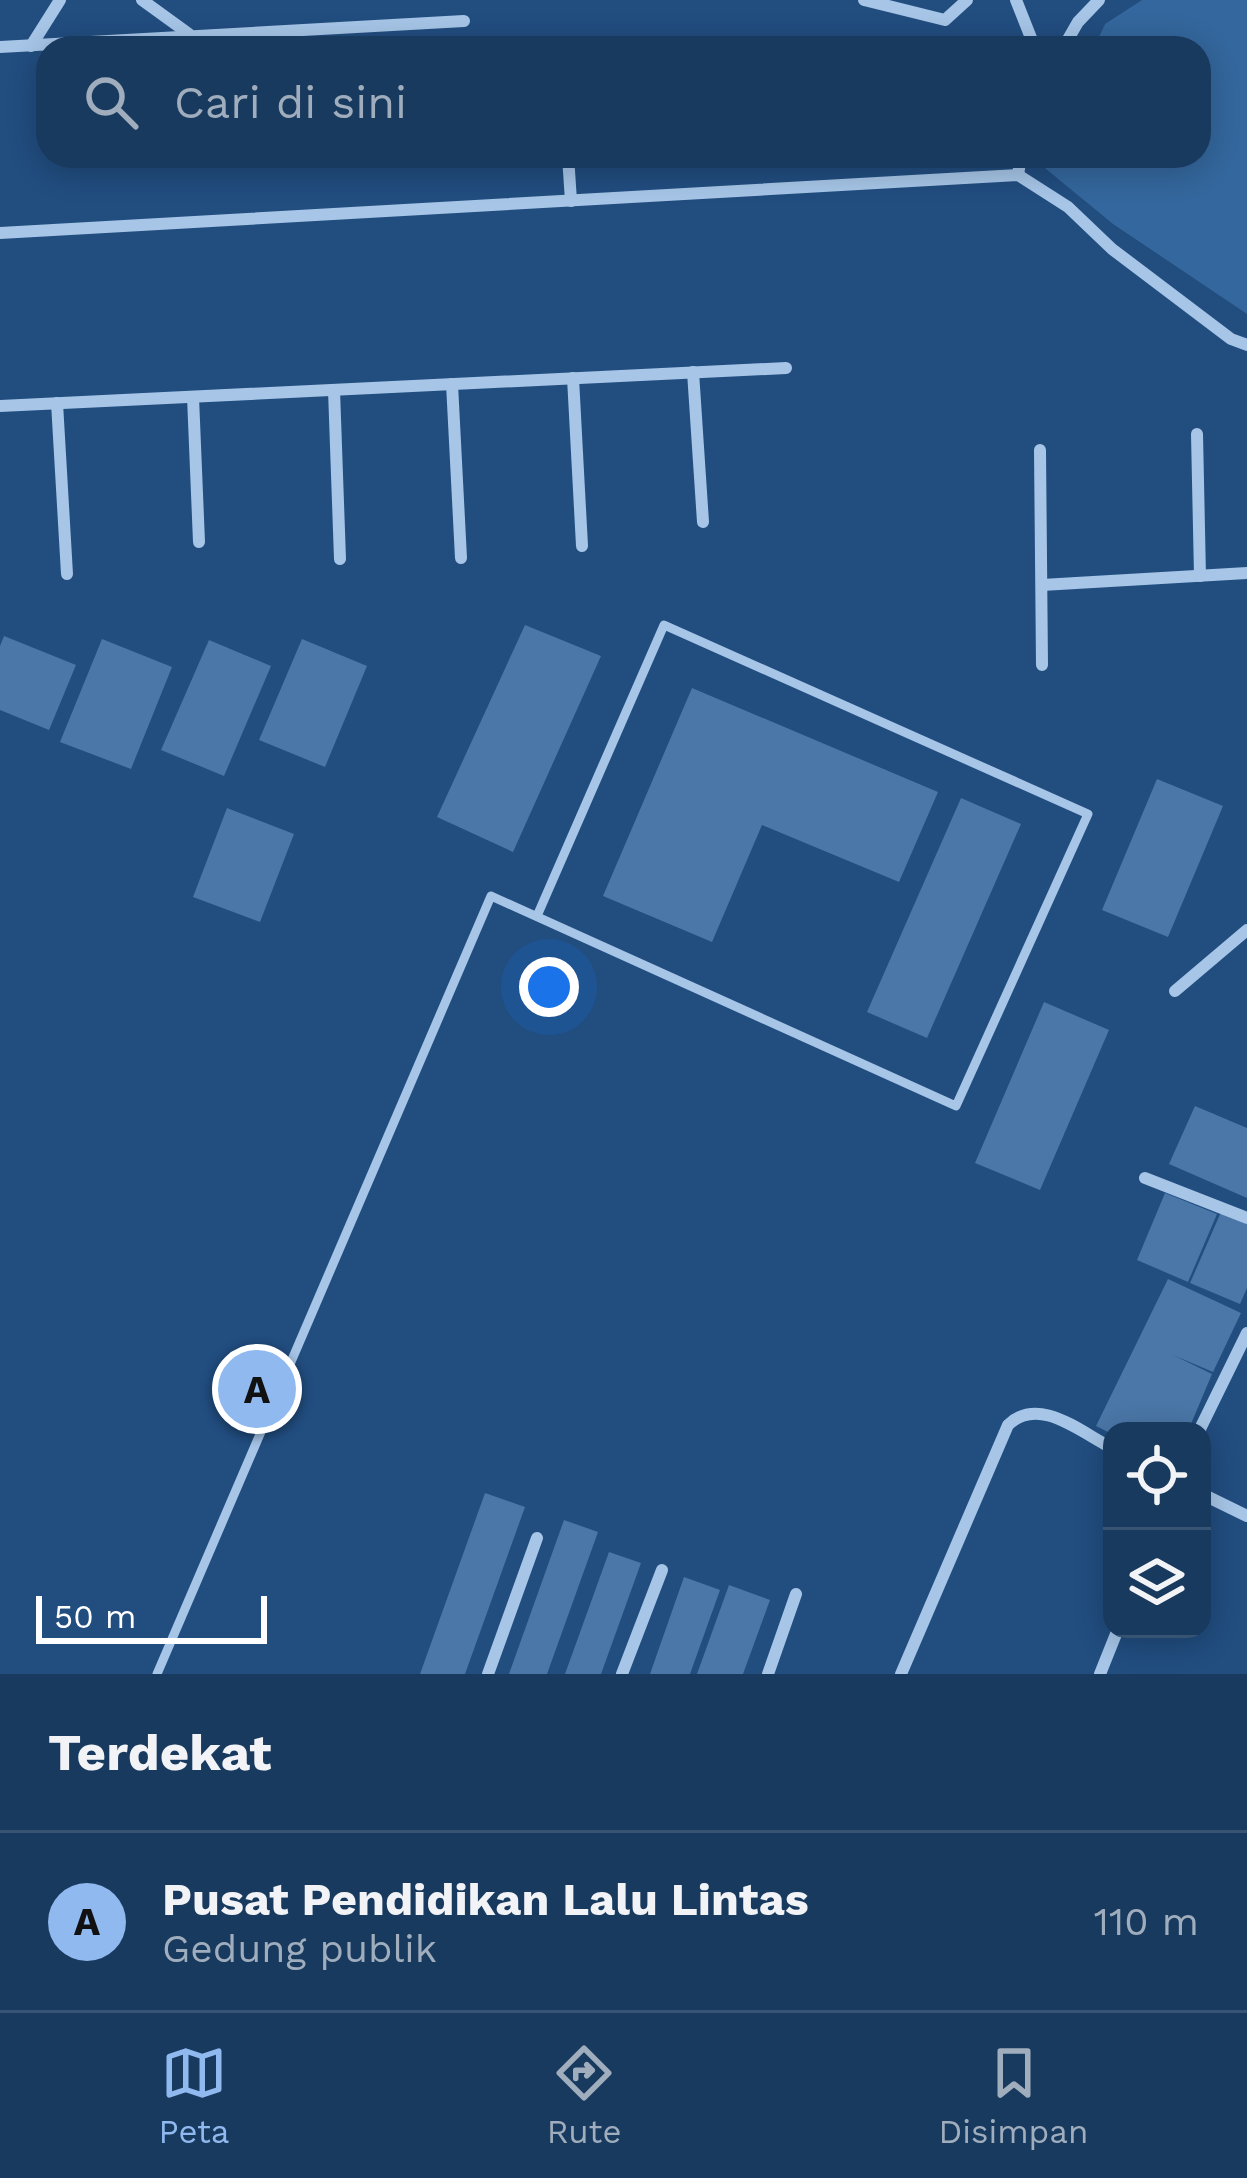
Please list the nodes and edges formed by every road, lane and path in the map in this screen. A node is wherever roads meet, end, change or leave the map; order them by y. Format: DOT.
graph roads {
  1 [pos="60,0"];
  2 [pos="142,0"];
  3 [pos="864,0"];
  4 [pos="967,0"];
  5 [pos="1016,0"];
  6 [pos="1099,0"];
  7 [pos="464,21"];
  8 [pos="189,34"];
  9 [pos="37,36"];
  10 [pos="163,36"];
  11 [pos="1030,36"];
  12 [pos="1070,36"];
  13 [pos="36,38"];
  14 [pos="31,46"];
  15 [pos="36,46"];
  16 [pos="0,47"];
  17 [pos="569,168"];
  18 [pos="1019,168"];
  19 [pos="1018,175"];
  20 [pos="571,200"];
  21 [pos="0,233"];
  22 [pos="1247,345"];
  23 [pos="786,368"];
  24 [pos="693,372"];
  25 [pos="573,378"];
  26 [pos="452,384"];
  27 [pos="334,390"];
  28 [pos="193,397"];
  29 [pos="57,403"];
  30 [pos="0,406"];
  31 [pos="1197,434"];
  32 [pos="1040,449"];
  33 [pos="703,522"];
  34 [pos="200,542"];
  35 [pos="582,546"];
  36 [pos="461,558"];
  37 [pos="340,559"];
  38 [pos="1247,573"];
  39 [pos="67,574"];
  40 [pos="1200,575"];
  41 [pos="1042,585"];
  42 [pos="1042,665"];
  43 [pos="537,916"];
  44 [pos="1247,931"];
  45 [pos="1175,992"];
  46 [pos="1145,1178"];
  47 [pos="1247,1218"];
  48 [pos="1247,1333"];
  49 [pos="1242,1356"];
  50 [pos="1204,1422"];
  51 [pos="1103,1443"];
  52 [pos="1211,1498"];
  53 [pos="1247,1516"];
  54 [pos="537,1538"];
  55 [pos="662,1570"];
  56 [pos="796,1594"];
  57 [pos="1114,1638"];
  58 [pos="157,1674"];
  59 [pos="488,1674"];
  60 [pos="622,1674"];
  61 [pos="767,1674"];
  62 [pos="901,1674"];
  63 [pos="1100,1674"];
  1 -- 9 [label="street"];
  2 -- 8 [label="street"];
  3 -- 4 [label="street"];
  5 -- 11 [label="street"];
  6 -- 12 [label="street"];
  7 -- 8 [label="street"];
  8 -- 10 [label="street"];
  13 -- 14 [label="street"];
  14 -- 15 [label="street"];
  14 -- 16 [label="street"];
  17 -- 20 [label="street"];
  18 -- 19 [label="street"];
  19 -- 20 [label="street"];
  19 -- 22 [label="street"];
  20 -- 21 [label="street"];
  23 -- 24 [label="street"];
  24 -- 25 [label="street"];
  24 -- 33 [label="street"];
  25 -- 26 [label="street"];
  25 -- 35 [label="street"];
  26 -- 27 [label="street"];
  26 -- 36 [label="street"];
  27 -- 28 [label="street"];
  27 -- 37 [label="street"];
  28 -- 29 [label="street"];
  28 -- 34 [label="street"];
  29 -- 30 [label="street"];
  29 -- 39 [label="street"];
  31 -- 40 [label="street"];
  32 -- 41 [label="street"];
  38 -- 40 [label="street"];
  40 -- 41 [label="street"];
  41 -- 42 [label="street"];
  43 -- 43 [label="lane"];
  43 -- 58 [label="lane"];
  44 -- 45 [label="street"];
  46 -- 47 [label="street"];
  48 -- 49 [label="street"];
  49 -- 50 [label="street"];
  51 -- 62 [label="street"];
  52 -- 53 [label="street"];
  54 -- 59 [label="street"];
  55 -- 60 [label="street"];
  56 -- 61 [label="street"];
  57 -- 63 [label="street"];
}
